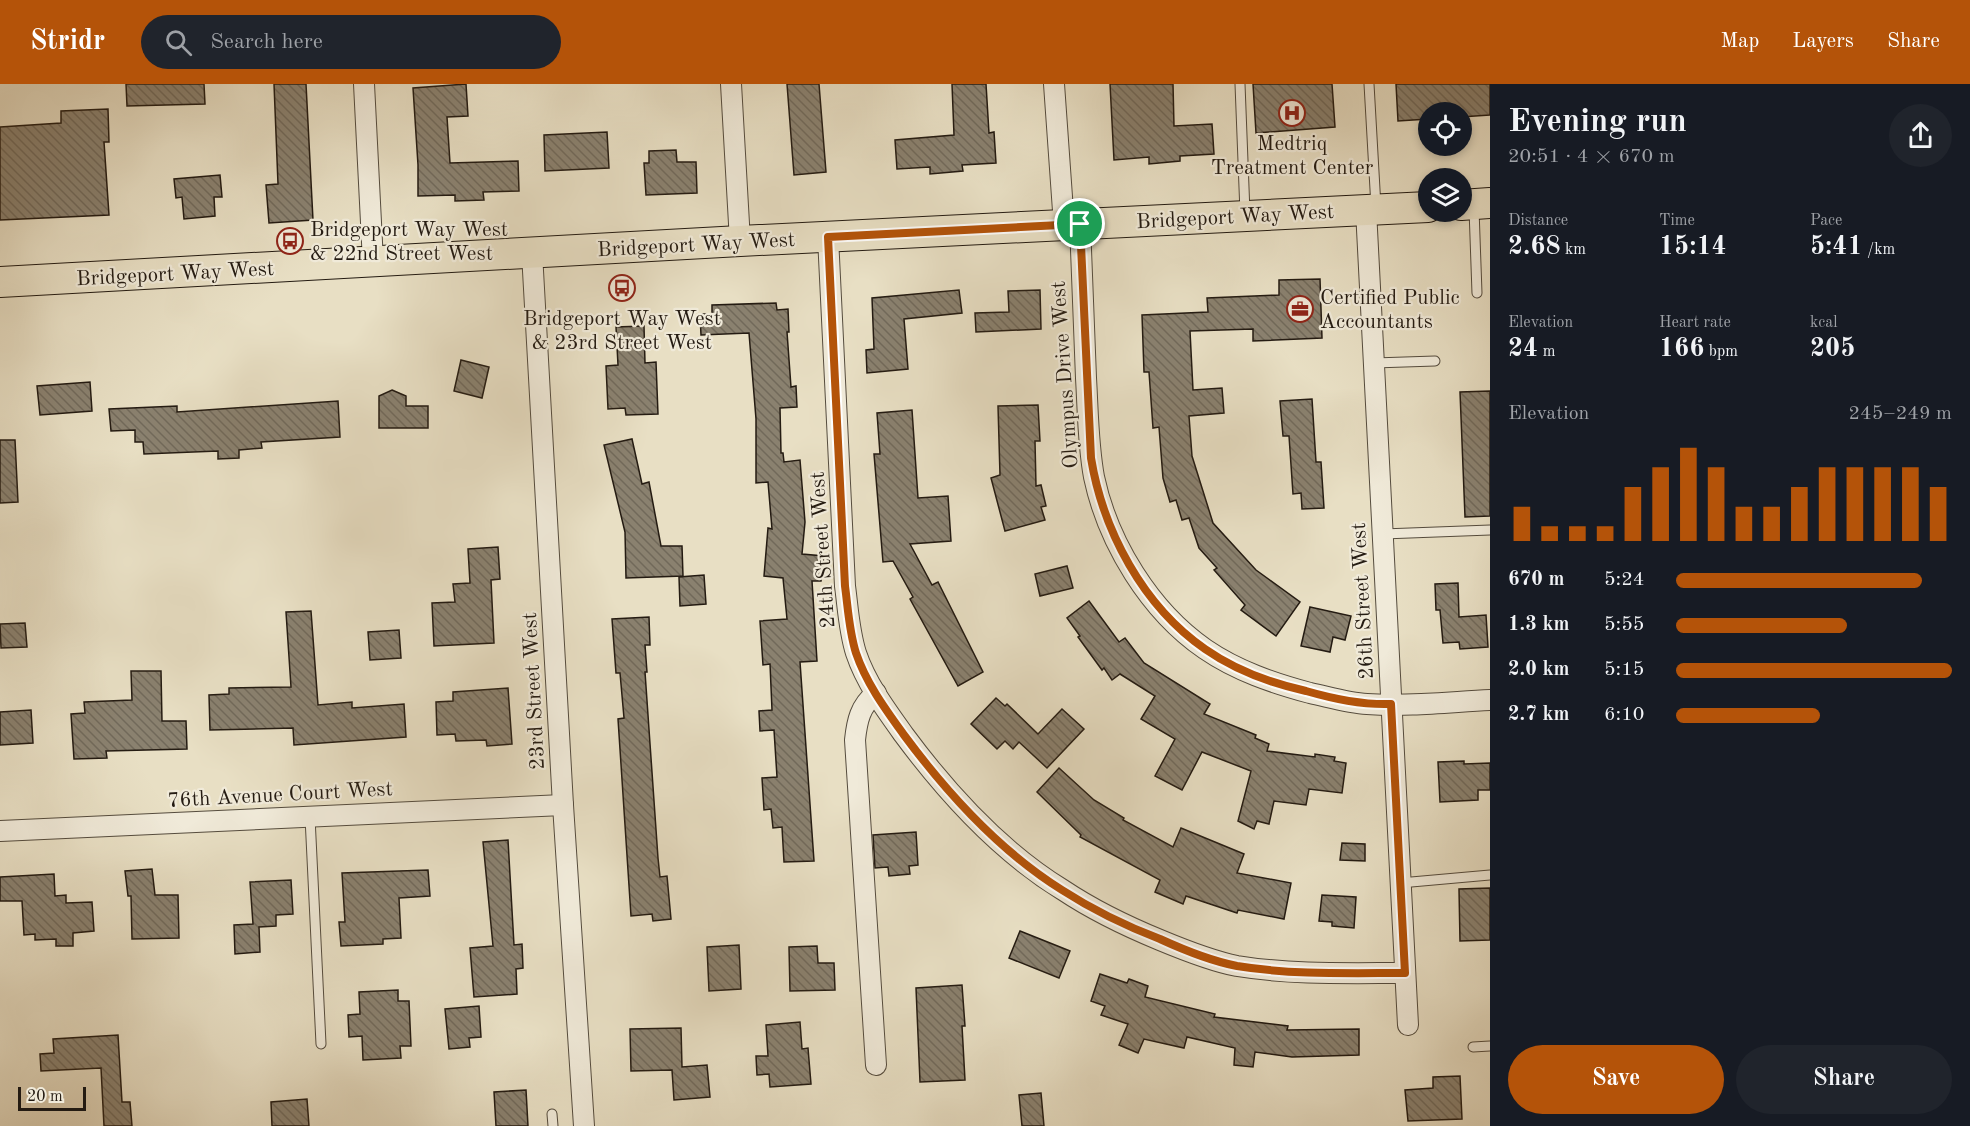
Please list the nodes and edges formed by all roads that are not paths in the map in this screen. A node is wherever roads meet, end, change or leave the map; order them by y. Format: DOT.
graph roads {
  1 [pos="364,84"];
  2 [pos="731,84"];
  3 [pos="1054,84"];
  4 [pos="1240,84"];
  5 [pos="1369,84"];
  6 [pos="1475,204"];
  7 [pos="1418,207"];
  8 [pos="1371,209"];
  9 [pos="1246,216"];
  10 [pos="1072,224"];
  11 [pos="828,237"];
  12 [pos="740,241"];
  13 [pos="532,253"];
  14 [pos="373,262"];
  15 [pos="0,282"];
  16 [pos="1477,293"];
  17 [pos="1436,361"];
  18 [pos="1374,363"];
  19 [pos="1490,530"];
  20 [pos="1383,534"];
  21 [pos="876,693"];
  22 [pos="1490,700"];
  23 [pos="1391,704"];
  24 [pos="563,805"];
  25 [pos="310,817"];
  26 [pos="0,831"];
  27 [pos="1490,875"];
  28 [pos="1400,883"];
  29 [pos="1405,973"];
  30 [pos="1408,1025"];
  31 [pos="321,1044"];
  32 [pos="1490,1046"];
  33 [pos="1473,1047"];
  34 [pos="876,1065"];
  35 [pos="552,1114"];
  36 [pos="553,1126"];
  37 [pos="584,1126"];
  1 -- 14 [label="street"];
  2 -- 12 [label="street"];
  3 -- 10 [label="street, Olympus Drive West"];
  4 -- 9 [label="lane"];
  5 -- 8 [label="lane"];
  6 -- 16 [label="lane"];
  7 -- 8 [label="main road, Bridgeport Way West"];
  8 -- 9 [label="main road, Bridgeport Way West"];
  8 -- 18 [label="street, 26th Street West"];
  9 -- 10 [label="main road, Bridgeport Way West"];
  10 -- 11 [label="main road, Bridgeport Way West"];
  10 -- 23 [label="street, Olympus Drive West"];
  11 -- 12 [label="main road, Bridgeport Way West"];
  11 -- 21 [label="street, 24th Street West"];
  12 -- 13 [label="main road, Bridgeport Way West"];
  13 -- 14 [label="main road, Bridgeport Way West"];
  13 -- 24 [label="street, 23rd Street West"];
  14 -- 15 [label="main road, Bridgeport Way West"];
  17 -- 18 [label="lane"];
  18 -- 20 [label="street, 26th Street West"];
  19 -- 20 [label="lane"];
  20 -- 23 [label="street, 26th Street West"];
  21 -- 29 [label="street, 24th Street West"];
  21 -- 34 [label="street"];
  22 -- 23 [label="street, Olympus Drive West"];
  23 -- 28 [label="street, 26th Street West"];
  24 -- 25 [label="street, 76th Avenue Court West"];
  24 -- 37 [label="street, 23rd Street West"];
  25 -- 26 [label="street, 76th Avenue Court West"];
  25 -- 31 [label="lane"];
  27 -- 28 [label="lane"];
  28 -- 29 [label="street, 26th Street West"];
  29 -- 30 [label="street, 26th Street West"];
  32 -- 33 [label="lane"];
  35 -- 36 [label="lane"];
}
